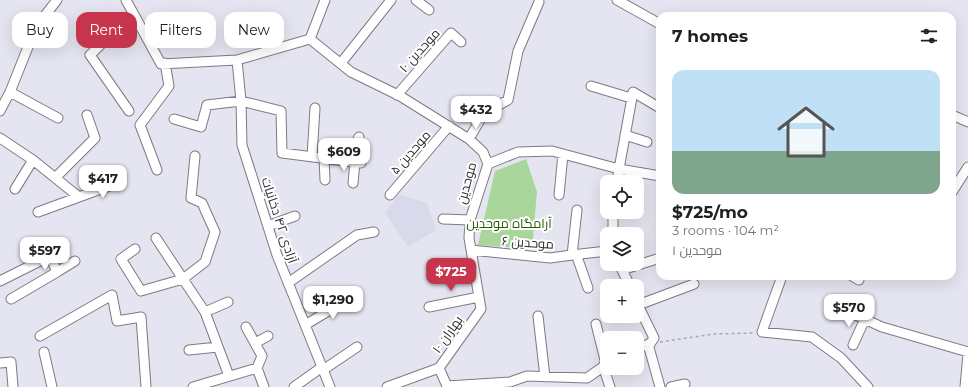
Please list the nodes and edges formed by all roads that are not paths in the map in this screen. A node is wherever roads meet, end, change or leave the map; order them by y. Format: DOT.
graph roads {
  1 [pos="57,0"];
  2 [pos="126,0"];
  3 [pos="325,0"];
  4 [pos="391,0"];
  5 [pos="416,0"];
  6 [pos="617,0"];
  7 [pos="539,2"];
  8 [pos="429,10"];
  9 [pos="132,12"];
  10 [pos="137,20"];
  11 [pos="656,22"];
  12 [pos="310,39"];
  13 [pos="461,42"];
  14 [pos="96,48"];
  15 [pos="237,60"];
  16 [pos="341,63"];
  17 [pos="165,64"];
  18 [pos="591,86"];
  19 [pos="10,92"];
  20 [pos="397,95"];
  21 [pos="632,98"];
  22 [pos="241,101"];
  23 [pos="656,106"];
  24 [pos="314,108"];
  25 [pos="0,111"];
  26 [pos="130,111"];
  27 [pos="87,115"];
  28 [pos="956,117"];
  29 [pos="58,118"];
  30 [pos="174,119"];
  31 [pos="968,122"];
  32 [pos="449,126"];
  33 [pos="625,135"];
  34 [pos="359,137"];
  35 [pos="0,138"];
  36 [pos="469,139"];
  37 [pos="647,142"];
  38 [pos="563,154"];
  39 [pos="195,156"];
  40 [pos="312,157"];
  41 [pos="324,158"];
  42 [pos="33,160"];
  43 [pos="354,162"];
  44 [pos="488,164"];
  45 [pos="968,168"];
  46 [pos="619,169"];
  47 [pos="157,170"];
  48 [pos="618,175"];
  49 [pos="656,175"];
  50 [pos="56,177"];
  51 [pos="325,180"];
  52 [pos="120,182"];
  53 [pos="353,183"];
  54 [pos="956,186"];
  55 [pos="15,189"];
  56 [pos="390,194"];
  57 [pos="559,195"];
  58 [pos="79,197"];
  59 [pos="577,210"];
  60 [pos="38,212"];
  61 [pos="295,216"];
  62 [pos="442,219"];
  63 [pos="470,220"];
  64 [pos="268,226"];
  65 [pos="374,232"];
  66 [pos="156,238"];
  67 [pos="135,249"];
  68 [pos="471,250"];
  69 [pos="600,252"];
  70 [pos="574,254"];
  71 [pos="656,259"];
  72 [pos="75,261"];
  73 [pos="644,262"];
  74 [pos="57,272"];
  75 [pos="183,279"];
  76 [pos="781,280"];
  77 [pos="0,281"];
  78 [pos="288,283"];
  79 [pos="694,284"];
  80 [pos="588,288"];
  81 [pos="479,297"];
  82 [pos="350,298"];
  83 [pos="11,299"];
  84 [pos="228,302"];
  85 [pos="644,302"];
  86 [pos="836,306"];
  87 [pos="428,308"];
  88 [pos="480,309"];
  89 [pos="205,312"];
  90 [pos="538,316"];
  91 [pos="644,318"];
  92 [pos="865,319"];
  93 [pos="596,324"];
  94 [pos="305,325"];
  95 [pos="246,327"];
  96 [pos="40,336"];
  97 [pos="268,336"];
  98 [pos="600,342"];
  99 [pos="255,343"];
  100 [pos="649,344"];
  101 [pos="853,345"];
  102 [pos="644,346"];
  103 [pos="218,347"];
  104 [pos="357,347"];
  105 [pos="189,350"];
  106 [pos="44,352"];
  107 [pos="968,353"];
  108 [pos="0,364"];
  109 [pos="257,368"];
  110 [pos="439,368"];
  111 [pos="322,369"];
  112 [pos="600,369"];
  113 [pos="607,375"];
  114 [pos="229,376"];
  115 [pos="545,377"];
  116 [pos="568,382"];
  117 [pos="685,384"];
  118 [pos="400,385"];
  119 [pos="511,385"];
  120 [pos="447,386"];
  121 [pos="13,387"];
  122 [pos="52,387"];
  123 [pos="146,387"];
  124 [pos="193,387"];
  125 [pos="264,387"];
  126 [pos="294,387"];
  127 [pos="330,387"];
  128 [pos="387,387"];
  129 [pos="610,387"];
  130 [pos="660,387"];
  131 [pos="671,387"];
  132 [pos="868,387"];
  133 [pos="966,387"];
  1 -- 19 [label="street"];
  2 -- 9 [label="street"];
  3 -- 12 [label="street"];
  4 -- 16 [label="street"];
  5 -- 8 [label="street"];
  6 -- 11 [label="street"];
  7 -- 36 [label="street"];
  10 -- 17 [label="street"];
  12 -- 15 [label="street"];
  12 -- 16 [label="street, موحدین"];
  13 -- 20 [label="street, موحدین ۱۰"];
  14 -- 26 [label="street"];
  15 -- 17 [label="street"];
  15 -- 22 [label="street, آزادی ۴۲ دخانیات"];
  16 -- 20 [label="street, موحدین"];
  17 -- 47 [label="street"];
  18 -- 21 [label="street"];
  19 -- 25 [label="street"];
  19 -- 29 [label="street"];
  20 -- 32 [label="street, موحدین"];
  21 -- 23 [label="street"];
  21 -- 33 [label="street"];
  22 -- 30 [label="street"];
  22 -- 40 [label="street"];
  22 -- 64 [label="street, آزادی ۴۲ دخانیات"];
  24 -- 40 [label="street"];
  27 -- 50 [label="street"];
  28 -- 31 [label="street"];
  32 -- 36 [label="street, موحدین"];
  32 -- 56 [label="street, موحدین ۵"];
  33 -- 37 [label="street"];
  33 -- 46 [label="street"];
  34 -- 43 [label="street"];
  35 -- 42 [label="street"];
  36 -- 44 [label="street, موحدین"];
  38 -- 44 [label="street"];
  38 -- 46 [label="street"];
  38 -- 57 [label="street"];
  39 -- 75 [label="street"];
  40 -- 41 [label="street"];
  41 -- 43 [label="street"];
  41 -- 51 [label="street"];
  42 -- 50 [label="street"];
  42 -- 55 [label="street"];
  43 -- 53 [label="street"];
  44 -- 63 [label="street, موحدین"];
  45 -- 54 [label="street"];
  46 -- 48 [label="street"];
  46 -- 49 [label="street"];
  50 -- 58 [label="street"];
  52 -- 58 [label="street"];
  58 -- 60 [label="street"];
  59 -- 70 [label="street"];
  61 -- 64 [label="street"];
  62 -- 63 [label="street"];
  63 -- 68 [label="street, موحدین"];
  64 -- 78 [label="street, آزادی ۴۲ دخانیات"];
  65 -- 78 [label="street"];
  66 -- 75 [label="street"];
  67 -- 75 [label="street"];
  68 -- 70 [label="street, موحدین ۶"];
  68 -- 81 [label="street, موحدین"];
  69 -- 70 [label="street, موحدین ۶"];
  70 -- 80 [label="street"];
  71 -- 73 [label="street"];
  72 -- 74 [label="street"];
  74 -- 77 [label="street"];
  74 -- 83 [label="street"];
  75 -- 89 [label="street"];
  76 -- 132 [label="street"];
  78 -- 94 [label="street, آزادی ۴۲ دخانیات"];
  79 -- 85 [label="street"];
  81 -- 87 [label="street"];
  81 -- 88 [label="street, موحدین"];
  82 -- 94 [label="street"];
  84 -- 89 [label="street"];
  86 -- 92 [label="street"];
  88 -- 110 [label="street, بهاران ۱۰"];
  89 -- 103 [label="street"];
  90 -- 115 [label="street"];
  91 -- 100 [label="street"];
  92 -- 101 [label="street"];
  92 -- 107 [label="street"];
  93 -- 98 [label="street"];
  94 -- 111 [label="street, آزادی ۴۲ دخانیات"];
  95 -- 99 [label="street"];
  96 -- 123 [label="street"];
  97 -- 99 [label="street"];
  99 -- 109 [label="street"];
  100 -- 102 [label="street"];
  100 -- 130 [label="street"];
  103 -- 105 [label="street"];
  103 -- 114 [label="street"];
  104 -- 111 [label="street"];
  106 -- 122 [label="street"];
  107 -- 133 [label="street"];
  108 -- 121 [label="street"];
  109 -- 114 [label="street"];
  109 -- 125 [label="street"];
  110 -- 118 [label="street, بهاران ۱۰"];
  110 -- 120 [label="street"];
  111 -- 126 [label="street"];
  111 -- 127 [label="street, آزادی ۴۲ دخانیات"];
  112 -- 116 [label="street"];
  113 -- 129 [label="street"];
  114 -- 124 [label="street"];
  115 -- 116 [label="street"];
  115 -- 119 [label="street"];
  117 -- 131 [label="street"];
  118 -- 128 [label="street, بهاران ۱۰"];
  119 -- 120 [label="street"];
}
